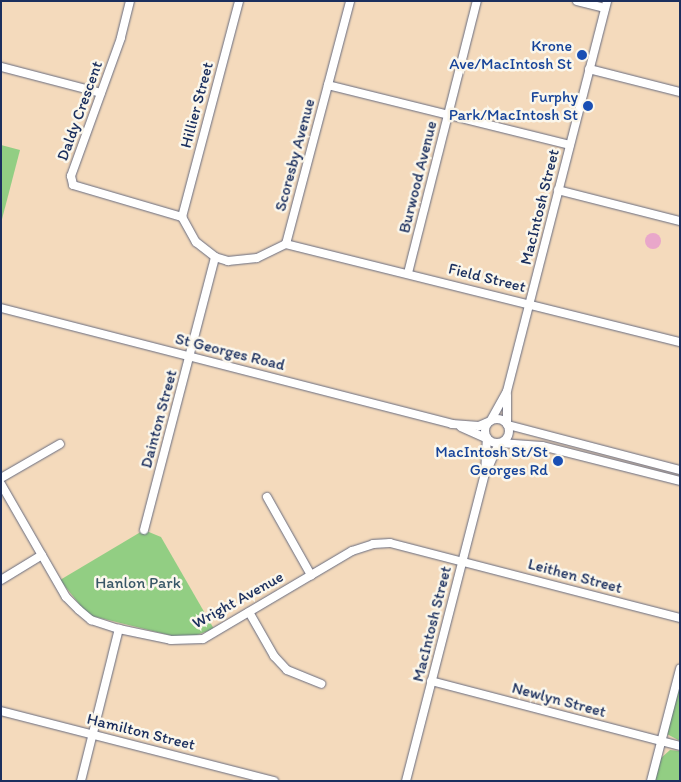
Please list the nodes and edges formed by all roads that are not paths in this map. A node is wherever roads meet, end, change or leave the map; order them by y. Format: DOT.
graph roads {
  1 [pos="130,1"];
  2 [pos="239,1"];
  3 [pos="350,1"];
  4 [pos="477,1"];
  5 [pos="577,1"];
  6 [pos="606,5"];
  7 [pos="1,67"];
  8 [pos="589,69"];
  9 [pos="328,84"];
  10 [pos="680,92"];
  11 [pos="101,93"];
  12 [pos="448,115"];
  13 [pos="570,145"];
  14 [pos="558,190"];
  15 [pos="182,217"];
  16 [pos="680,221"];
  17 [pos="286,244"];
  18 [pos="215,257"];
  19 [pos="408,273"];
  20 [pos="529,303"];
  21 [pos="1,308"];
  22 [pos="680,342"];
  23 [pos="189,356"];
  24 [pos="507,390"];
  25 [pos="491,420"];
  26 [pos="452,424"];
  27 [pos="508,425"];
  28 [pos="487,438"];
  29 [pos="499,443"];
  30 [pos="60,444"];
  31 [pos="606,451"];
  32 [pos="603,462"];
  33 [pos="680,470"];
  34 [pos="485,474"];
  35 [pos="1,478"];
  36 [pos="680,481"];
  37 [pos="1,484"];
  38 [pos="267,497"];
  39 [pos="144,530"];
  40 [pos="42,556"];
  41 [pos="463,559"];
  42 [pos="311,575"];
  43 [pos="1,580"];
  44 [pos="249,612"];
  45 [pos="680,618"];
  46 [pos="118,629"];
  47 [pos="680,668"];
  48 [pos="431,681"];
  49 [pos="321,684"];
  50 [pos="1,710"];
  51 [pos="93,734"];
  52 [pos="661,741"];
  53 [pos="680,746"];
  54 [pos="81,781"];
  55 [pos="274,781"];
  56 [pos="406,781"];
  57 [pos="651,781"];
  1 -- 11 [label="street, Daldy Crescent"];
  2 -- 15 [label="street, Hillier Street"];
  3 -- 9 [label="street, Scoresby Avenue"];
  4 -- 12 [label="street, Burwood Avenue"];
  5 -- 6 [label="street"];
  6 -- 8 [label="street, MacIntosh Street"];
  7 -- 11 [label="street"];
  8 -- 10 [label="street"];
  8 -- 13 [label="street, MacIntosh Street"];
  9 -- 12 [label="street"];
  9 -- 17 [label="street, Scoresby Avenue"];
  11 -- 15 [label="street, Daldy Crescent"];
  12 -- 13 [label="street"];
  12 -- 19 [label="street, Burwood Avenue"];
  13 -- 14 [label="street, MacIntosh Street"];
  14 -- 16 [label="street"];
  14 -- 20 [label="street, MacIntosh Street"];
  15 -- 18 [label="street"];
  17 -- 18 [label="street"];
  17 -- 19 [label="street, Field Street"];
  18 -- 23 [label="street, Dainton Street"];
  19 -- 20 [label="street, Field Street"];
  20 -- 22 [label="street, Field Street"];
  20 -- 24 [label="street, MacIntosh Street"];
  21 -- 23 [label="street, St Georges Road"];
  23 -- 26 [label="street, St Georges Road"];
  23 -- 39 [label="street, Dainton Street"];
  24 -- 25 [label="street, MacIntosh Street"];
  24 -- 27 [label="street, MacIntosh Street"];
  25 -- 26 [label="street, St Georges Road"];
  25 -- 27 [label="street"];
  25 -- 28 [label="street"];
  26 -- 28 [label="street, St Georges Road"];
  27 -- 29 [label="street"];
  27 -- 31 [label="street"];
  28 -- 29 [label="street"];
  28 -- 34 [label="street, MacIntosh Street"];
  29 -- 32 [label="street"];
  29 -- 34 [label="street, MacIntosh Street"];
  30 -- 35 [label="street"];
  31 -- 32 [label="street"];
  31 -- 33 [label="street"];
  32 -- 36 [label="street"];
  34 -- 41 [label="street, MacIntosh Street"];
  37 -- 40 [label="street, Wright Avenue"];
  38 -- 42 [label="street"];
  40 -- 43 [label="street"];
  40 -- 46 [label="street, Wright Avenue"];
  41 -- 42 [label="street, Wright Avenue"];
  41 -- 45 [label="street, Leithen Street"];
  41 -- 48 [label="street, MacIntosh Street"];
  42 -- 44 [label="street, Wright Avenue"];
  44 -- 46 [label="street, Wright Avenue"];
  44 -- 49 [label="street"];
  46 -- 51 [label="street"];
  47 -- 52 [label="street"];
  48 -- 52 [label="street, Newlyn Street"];
  48 -- 56 [label="street, MacIntosh Street"];
  50 -- 51 [label="street, Hamilton Street"];
  51 -- 54 [label="street"];
  51 -- 55 [label="street, Hamilton Street"];
  52 -- 53 [label="street, Newlyn Street"];
  52 -- 57 [label="street"];
}
